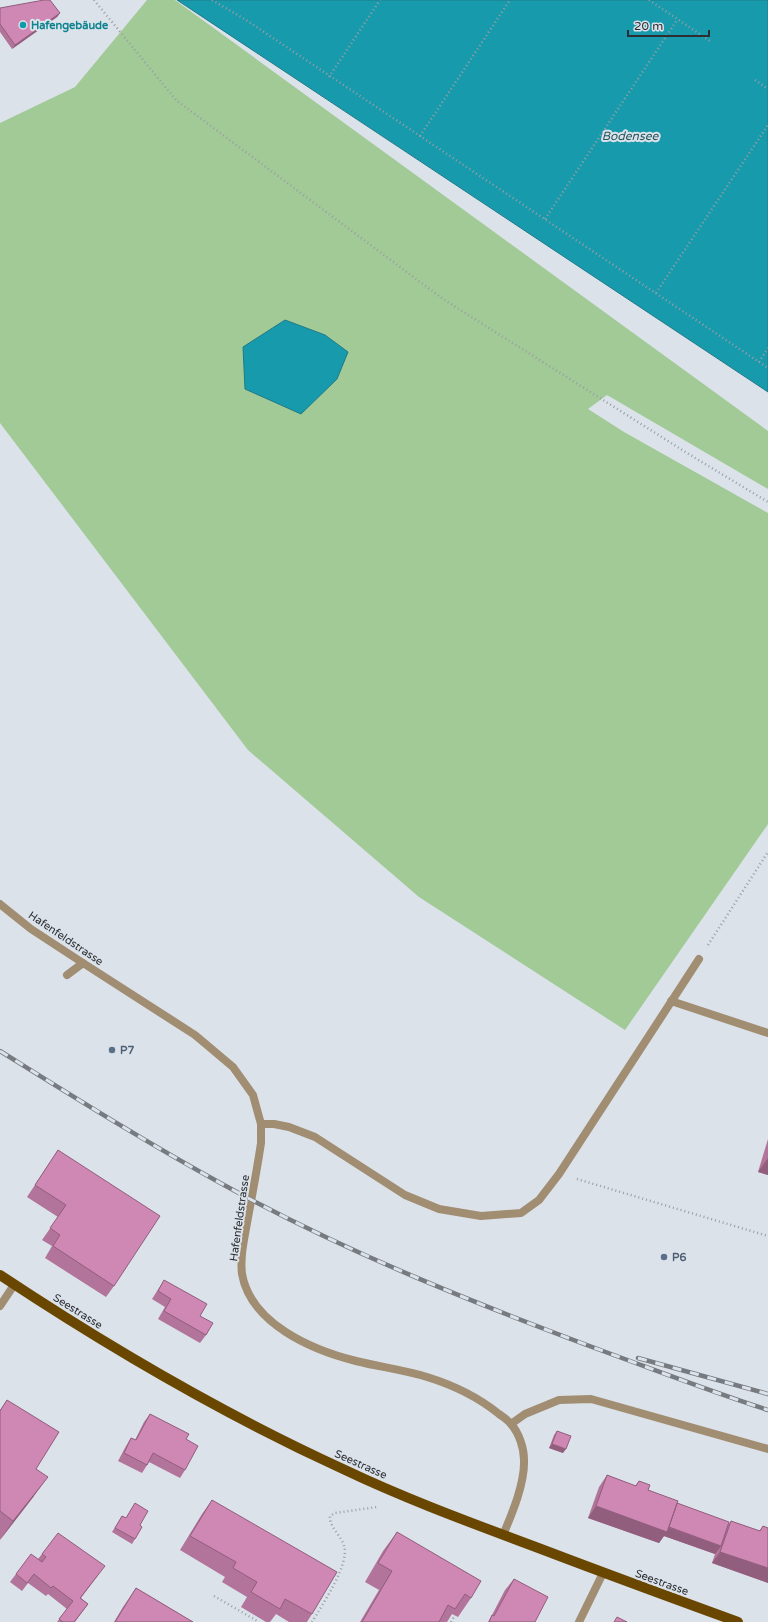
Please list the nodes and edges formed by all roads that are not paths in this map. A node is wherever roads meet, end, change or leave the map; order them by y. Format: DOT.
graph roads {
  1 [pos="0,904"];
  2 [pos="699,959"];
  3 [pos="83,963"];
  4 [pos="66,975"];
  5 [pos="671,1001"];
  6 [pos="768,1033"];
  7 [pos="261,1124"];
  8 [pos="0,1275"];
  9 [pos="14,1285"];
  10 [pos="0,1306"];
  11 [pos="511,1424"];
  12 [pos="768,1449"];
  13 [pos="503,1535"];
  14 [pos="603,1573"];
  15 [pos="579,1622"];
  16 [pos="738,1622"];
  1 -- 3 [label="street, Hafenfeldstrasse"];
  2 -- 5 [label="street"];
  3 -- 4 [label="street"];
  3 -- 7 [label="street, Hafenfeldstrasse"];
  5 -- 6 [label="street"];
  5 -- 7 [label="street"];
  7 -- 11 [label="street, Hafenfeldstrasse"];
  8 -- 9 [label="main road, Seestrasse"];
  9 -- 10 [label="street"];
  9 -- 13 [label="main road, Seestrasse"];
  11 -- 12 [label="street"];
  11 -- 13 [label="street, Hafenfeldstrasse"];
  13 -- 14 [label="main road, Seestrasse"];
  14 -- 15 [label="street"];
  14 -- 16 [label="main road, Seestrasse"];
}
